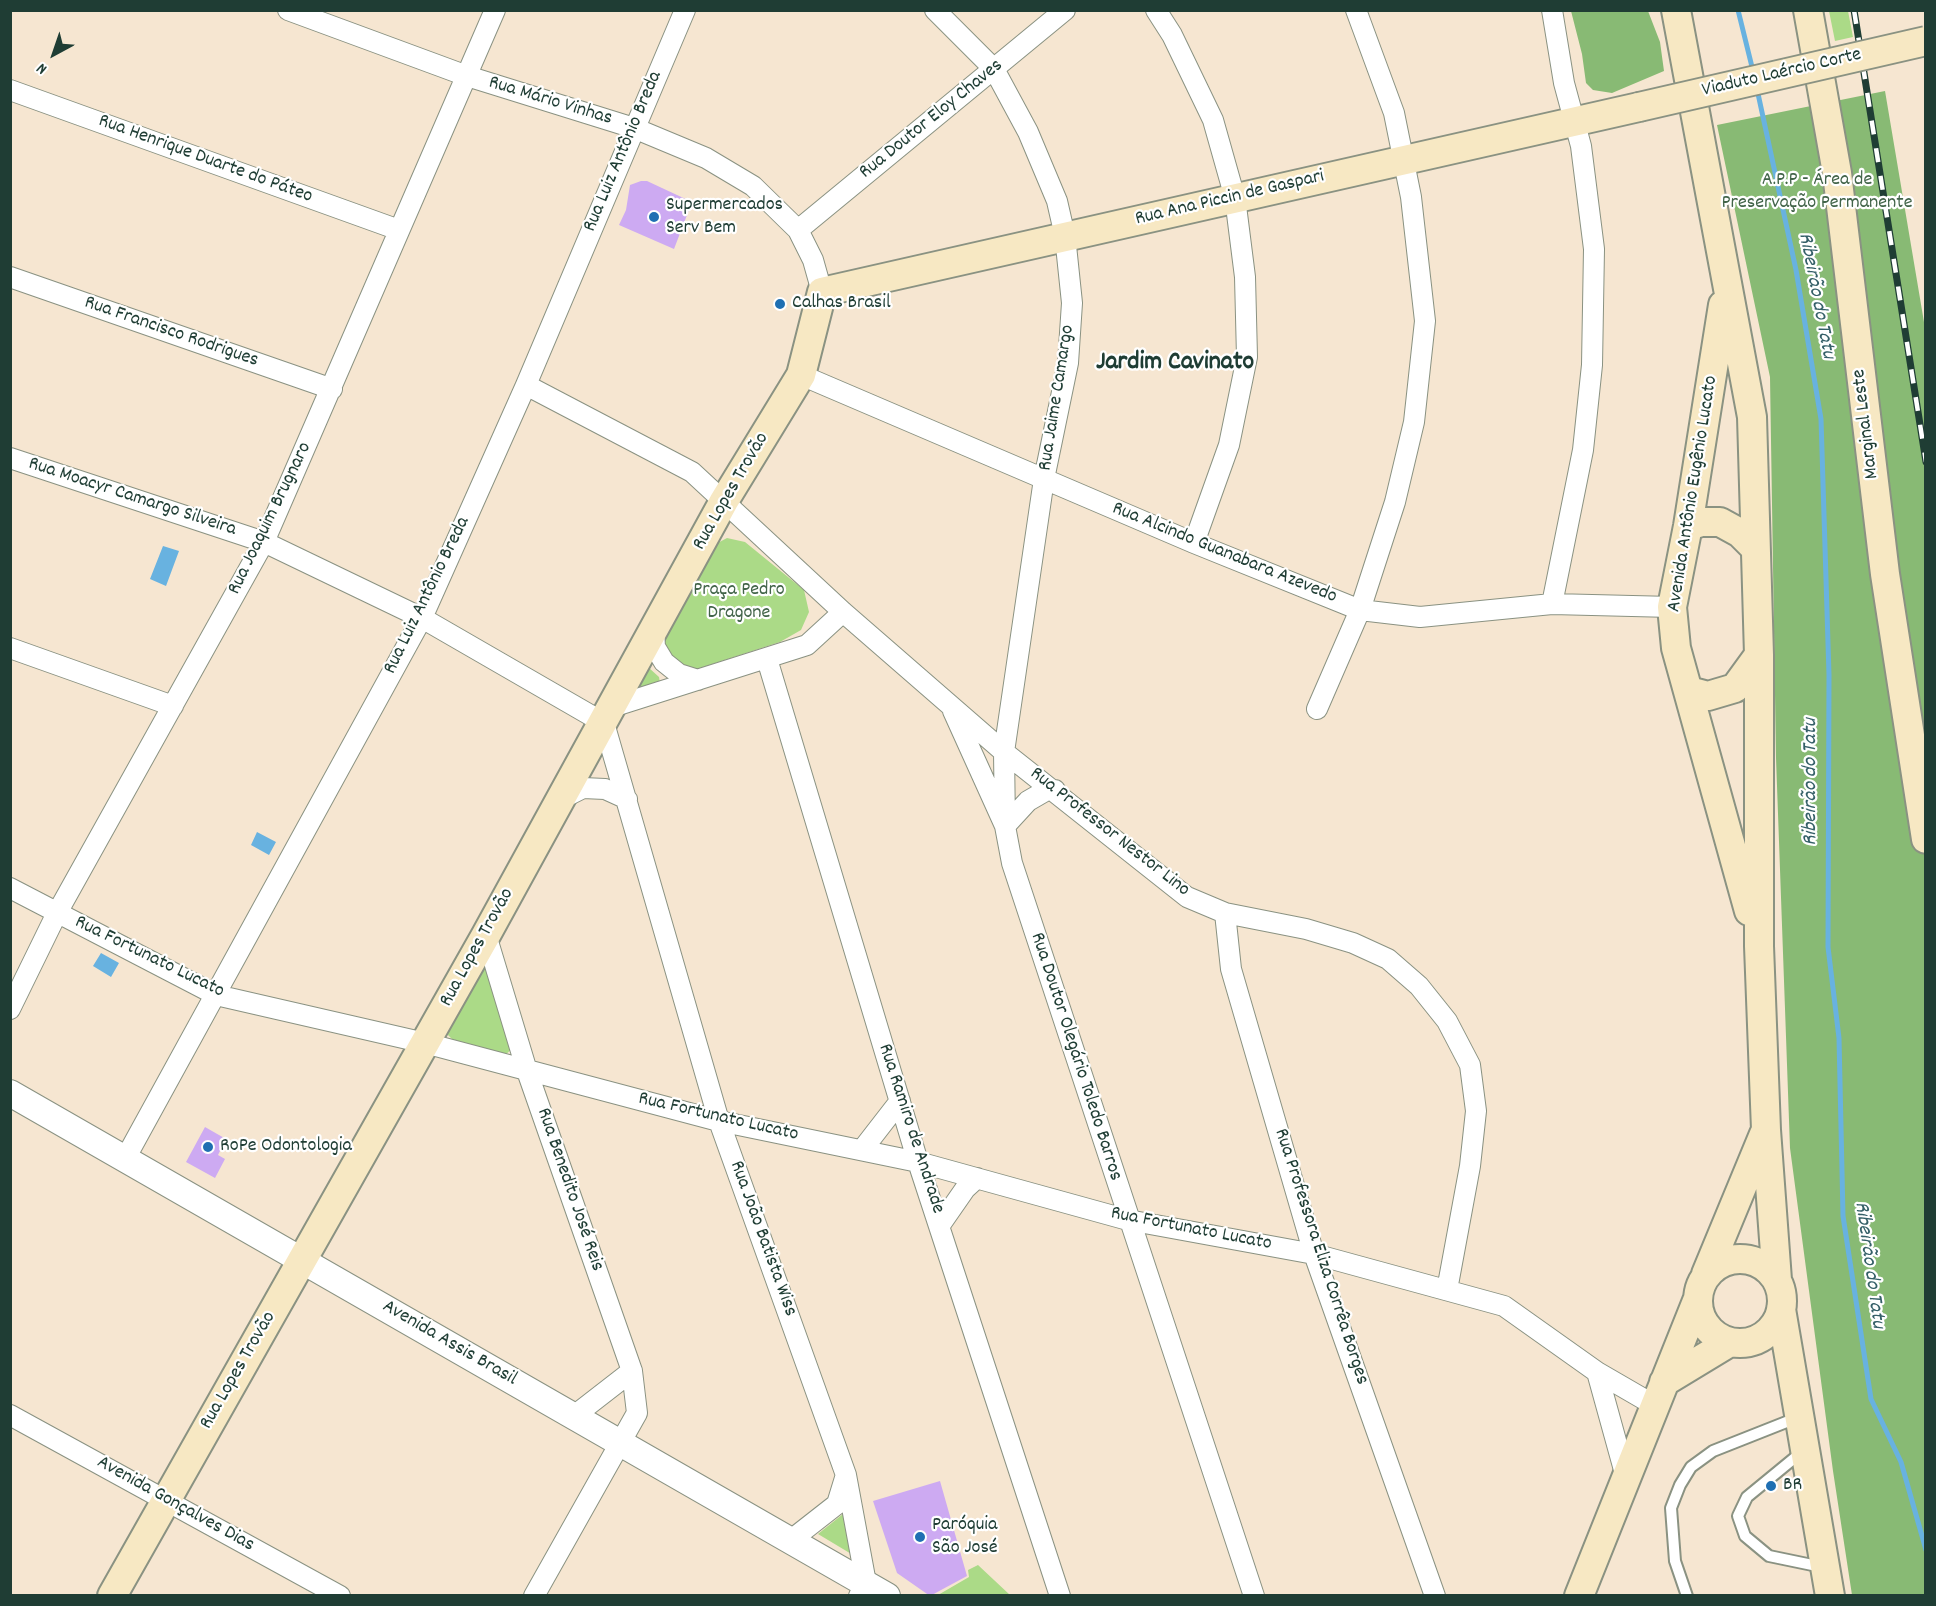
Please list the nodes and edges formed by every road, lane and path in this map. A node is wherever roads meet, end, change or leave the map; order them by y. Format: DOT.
graph roads {
  1 [pos="495,10"];
  2 [pos="685,10"];
  3 [pos="934,10"];
  4 [pos="1065,10"];
  5 [pos="1156,10"];
  6 [pos="1356,10"];
  7 [pos="1552,10"];
  8 [pos="1676,10"];
  9 [pos="1808,10"];
  10 [pos="298,12"];
  11 [pos="1926,40"];
  12 [pos="994,69"];
  13 [pos="467,76"];
  14 [pos="10,90"];
  15 [pos="1640,107"];
  16 [pos="1575,120"];
  17 [pos="634,128"];
  18 [pos="1404,160"];
  19 [pos="1235,198"];
  20 [pos="399,230"];
  21 [pos="798,230"];
  22 [pos="1065,236"];
  23 [pos="10,276"];
  24 [pos="1726,282"];
  25 [pos="822,292"];
  26 [pos="801,375"];
  27 [pos="526,385"];
  28 [pos="332,389"];
  29 [pos="10,458"];
  30 [pos="1044,479"];
  31 [pos="724,501"];
  32 [pos="1688,526"];
  33 [pos="264,542"];
  34 [pos="1194,543"];
  35 [pos="1755,548"];
  36 [pos="1552,604"];
  37 [pos="1672,607"];
  38 [pos="1360,610"];
  39 [pos="843,612"];
  40 [pos="422,618"];
  41 [pos="654,629"];
  42 [pos="10,648"];
  43 [pos="1759,655"];
  44 [pos="767,659"];
  45 [pos="698,680"];
  46 [pos="1689,691"];
  47 [pos="173,706"];
  48 [pos="951,706"];
  49 [pos="1317,710"];
  50 [pos="608,715"];
  51 [pos="1004,752"];
  52 [pos="1055,790"];
  53 [pos="627,798"];
  54 [pos="561,799"];
  55 [pos="1005,826"];
  56 [pos="1926,839"];
  57 [pos="10,888"];
  58 [pos="57,912"];
  59 [pos="1225,913"];
  60 [pos="486,935"];
  61 [pos="1759,946"];
  62 [pos="216,995"];
  63 [pos="10,1010"];
  64 [pos="425,1043"];
  65 [pos="527,1071"];
  66 [pos="10,1094"];
  67 [pos="900,1101"];
  68 [pos="719,1121"];
  69 [pos="1766,1130"];
  70 [pos="862,1150"];
  71 [pos="125,1159"];
  72 [pos="918,1162"];
  73 [pos="977,1178"];
  74 [pos="1128,1220"];
  75 [pos="940,1225"];
  76 [pos="1314,1254"];
  77 [pos="303,1261"];
  78 [pos="1706,1274"];
  79 [pos="1777,1280"];
  80 [pos="1447,1290"];
  81 [pos="1697,1300"];
  82 [pos="1781,1309"];
  83 [pos="1743,1341"];
  84 [pos="632,1371"];
  85 [pos="1597,1372"];
  86 [pos="1659,1393"];
  87 [pos="1797,1404"];
  88 [pos="10,1415"];
  89 [pos="574,1416"];
  90 [pos="621,1443"];
  91 [pos="1805,1449"];
  92 [pos="846,1475"];
  93 [pos="1626,1477"];
  94 [pos="164,1500"];
  95 [pos="791,1540"];
  96 [pos="1825,1567"];
  97 [pos="871,1592"];
  98 [pos="112,1596"];
  99 [pos="340,1596"];
  100 [pos="534,1596"];
  101 [pos="1060,1596"];
  102 [pos="1254,1596"];
  103 [pos="1435,1596"];
  104 [pos="1580,1596"];
  105 [pos="1687,1596"];
  106 [pos="1830,1596"];
  1 -- 13 [label="street, Rua Joaquim Brugnaro"];
  2 -- 17 [label="street, Rua Luiz Antônio Breda"];
  3 -- 12 [label="street, Rua Jaime Camargo"];
  4 -- 12 [label="street, Rua Doutor Eloy Chaves"];
  5 -- 19 [label="street"];
  6 -- 18 [label="street"];
  7 -- 16 [label="street"];
  8 -- 24 [label="main road, Avenida Antônio Eugênio Lucato"];
  9 -- 56 [label="main road, Marginal Leste"];
  10 -- 13 [label="street, Rua Mário Vinhas"];
  11 -- 15 [label="main road, Viaduto Laércio Corte, bridge"];
  12 -- 21 [label="street, Rua Doutor Eloy Chaves"];
  12 -- 22 [label="street, Rua Jaime Camargo"];
  13 -- 17 [label="street, Rua Mário Vinhas"];
  13 -- 20 [label="street, Rua Joaquim Brugnaro"];
  14 -- 20 [label="street, Rua Henrique Duarte do Páteo"];
  15 -- 16 [label="main road, Rua Ana Piccin de Gaspari"];
  16 -- 18 [label="main road, Rua Ana Piccin de Gaspari"];
  16 -- 36 [label="street"];
  17 -- 21 [label="street, Rua Mário Vinhas"];
  17 -- 27 [label="street, Rua Luiz Antônio Breda"];
  18 -- 19 [label="main road, Rua Ana Piccin de Gaspari"];
  18 -- 38 [label="street"];
  19 -- 22 [label="main road, Rua Ana Piccin de Gaspari"];
  19 -- 34 [label="street"];
  20 -- 28 [label="street, Rua Joaquim Brugnaro"];
  21 -- 25 [label="street, Rua Mário Vinhas"];
  22 -- 25 [label="main road, Rua Ana Piccin de Gaspari"];
  22 -- 30 [label="street, Rua Jaime Camargo"];
  23 -- 28 [label="street, Rua Francisco Rodrigues"];
  24 -- 32 [label="main road, Avenida Antônio Eugênio Lucato"];
  24 -- 35 [label="main road, Avenida Antônio Eugênio Lucato"];
  25 -- 26 [label="main road, Rua Lopes Trovão"];
  26 -- 30 [label="street, Rua Alcindo Guanabara Azevedo"];
  26 -- 31 [label="main road, Rua Lopes Trovão"];
  27 -- 31 [label="street, Rua Professor Nestor Lino"];
  27 -- 40 [label="street, Rua Luiz Antônio Breda"];
  28 -- 33 [label="street, Rua Joaquim Brugnaro"];
  29 -- 33 [label="street, Rua Moacyr Camargo Silveira"];
  30 -- 34 [label="street, Rua Alcindo Guanabara Azevedo"];
  30 -- 51 [label="street, Rua Jaime Camargo"];
  31 -- 39 [label="street, Rua Professor Nestor Lino"];
  31 -- 41 [label="main road, Rua Lopes Trovão"];
  32 -- 35 [label="main road"];
  32 -- 37 [label="main road, Avenida Antônio Eugênio Lucato"];
  33 -- 40 [label="street, Rua Moacyr Camargo Silveira"];
  33 -- 47 [label="street, Rua Joaquim Brugnaro"];
  34 -- 38 [label="street, Rua Alcindo Guanabara Azevedo"];
  35 -- 43 [label="main road, Avenida Antônio Eugênio Lucato"];
  36 -- 37 [label="street, Rua Alcindo Guanabara Azevedo"];
  36 -- 38 [label="street, Rua Alcindo Guanabara Azevedo"];
  37 -- 46 [label="main road, Avenida Antônio Eugênio Lucato"];
  38 -- 49 [label="street"];
  39 -- 44 [label="street"];
  39 -- 48 [label="street, Rua Professor Nestor Lino"];
  40 -- 50 [label="street, Rua Moacyr Camargo Silveira"];
  40 -- 62 [label="street, Rua Luiz Antônio Breda"];
  41 -- 45 [label="street"];
  41 -- 50 [label="main road, Rua Lopes Trovão"];
  42 -- 47 [label="street"];
  43 -- 46 [label="main road"];
  43 -- 61 [label="main road, Avenida Antônio Eugênio Lucato"];
  44 -- 45 [label="street"];
  44 -- 67 [label="street, Rua Ramiro de Andrade"];
  45 -- 50 [label="street"];
  46 -- 61 [label="main road, Avenida Antônio Eugênio Lucato"];
  47 -- 58 [label="street, Rua Joaquim Brugnaro"];
  48 -- 51 [label="street, Rua Professor Nestor Lino"];
  48 -- 55 [label="street"];
  50 -- 53 [label="street, Rua João Batista Wiss"];
  50 -- 54 [label="main road, Rua Lopes Trovão"];
  51 -- 52 [label="street, Rua Professor Nestor Lino"];
  51 -- 55 [label="street, Rua Doutor Olegário Toledo Barros"];
  52 -- 55 [label="street"];
  52 -- 59 [label="street, Rua Professor Nestor Lino"];
  53 -- 54 [label="street"];
  53 -- 68 [label="street, Rua João Batista Wiss"];
  54 -- 60 [label="main road, Rua Lopes Trovão"];
  55 -- 74 [label="street, Rua Doutor Olegário Toledo Barros"];
  57 -- 58 [label="street, Rua Fortunato Lucato"];
  58 -- 62 [label="street, Rua Fortunato Lucato"];
  58 -- 63 [label="street, Rua Joaquim Brugnaro"];
  59 -- 76 [label="street, Rua Professora Eliza Corrêa Borges"];
  59 -- 80 [label="street, Rua Professor Nestor Lino"];
  60 -- 64 [label="main road, Rua Lopes Trovão"];
  60 -- 65 [label="street, Rua Benedito José Reis"];
  61 -- 69 [label="main road, Avenida Antônio Eugênio Lucato"];
  62 -- 64 [label="street, Rua Fortunato Lucato"];
  62 -- 71 [label="street, Rua Luiz Antônio Breda"];
  64 -- 65 [label="street, Rua Fortunato Lucato"];
  64 -- 77 [label="main road, Rua Lopes Trovão"];
  65 -- 68 [label="street, Rua Fortunato Lucato"];
  65 -- 84 [label="street, Rua Benedito José Reis"];
  66 -- 71 [label="street, Avenida Assis Brasil"];
  67 -- 70 [label="street"];
  67 -- 72 [label="street, Rua Ramiro de Andrade"];
  68 -- 70 [label="street, Rua Fortunato Lucato"];
  68 -- 92 [label="street, Rua João Batista Wiss"];
  69 -- 78 [label="main road, Avenida Antônio Eugênio Lucato"];
  69 -- 79 [label="main road, Avenida Antônio Eugênio Lucato"];
  70 -- 72 [label="street, Rua Fortunato Lucato"];
  71 -- 77 [label="street, Avenida Assis Brasil"];
  72 -- 73 [label="street, Rua Fortunato Lucato"];
  72 -- 75 [label="street, Rua Ramiro de Andrade"];
  73 -- 74 [label="street, Rua Fortunato Lucato"];
  73 -- 75 [label="street"];
  74 -- 76 [label="street, Rua Fortunato Lucato"];
  74 -- 102 [label="street, Rua Doutor Olegário Toledo Barros"];
  75 -- 101 [label="street, Rua Ramiro de Andrade"];
  76 -- 80 [label="street, Rua Fortunato Lucato"];
  76 -- 103 [label="street, Rua Professora Eliza Corrêa Borges"];
  77 -- 89 [label="street, Avenida Assis Brasil"];
  77 -- 94 [label="main road, Rua Lopes Trovão"];
  78 -- 79 [label="main road"];
  78 -- 81 [label="main road"];
  79 -- 82 [label="main road"];
  80 -- 85 [label="street"];
  81 -- 83 [label="main road"];
  81 -- 86 [label="main road"];
  82 -- 83 [label="main road"];
  82 -- 87 [label="main road"];
  83 -- 86 [label="main road"];
  83 -- 87 [label="main road"];
  84 -- 89 [label="street"];
  84 -- 90 [label="street, Rua Benedito José Reis"];
  85 -- 86 [label="street"];
  85 -- 93 [label="street"];
  86 -- 93 [label="main road"];
  87 -- 91 [label="main road"];
  87 -- 105 [label="lane"];
  88 -- 94 [label="street, Avenida Gonçalves Dias"];
  89 -- 90 [label="street, Avenida Assis Brasil"];
  90 -- 95 [label="street, Avenida Assis Brasil"];
  90 -- 100 [label="street, Rua Benedito José Reis"];
  91 -- 96 [label="main road"];
  91 -- 96 [label="lane"];
  92 -- 95 [label="street"];
  92 -- 97 [label="street, Rua João Batista Wiss"];
  93 -- 104 [label="main road"];
  94 -- 98 [label="main road, Rua Lopes Trovão"];
  94 -- 99 [label="street, Avenida Gonçalves Dias"];
  95 -- 97 [label="street, Avenida Assis Brasil"];
  96 -- 106 [label="main road"];
}
